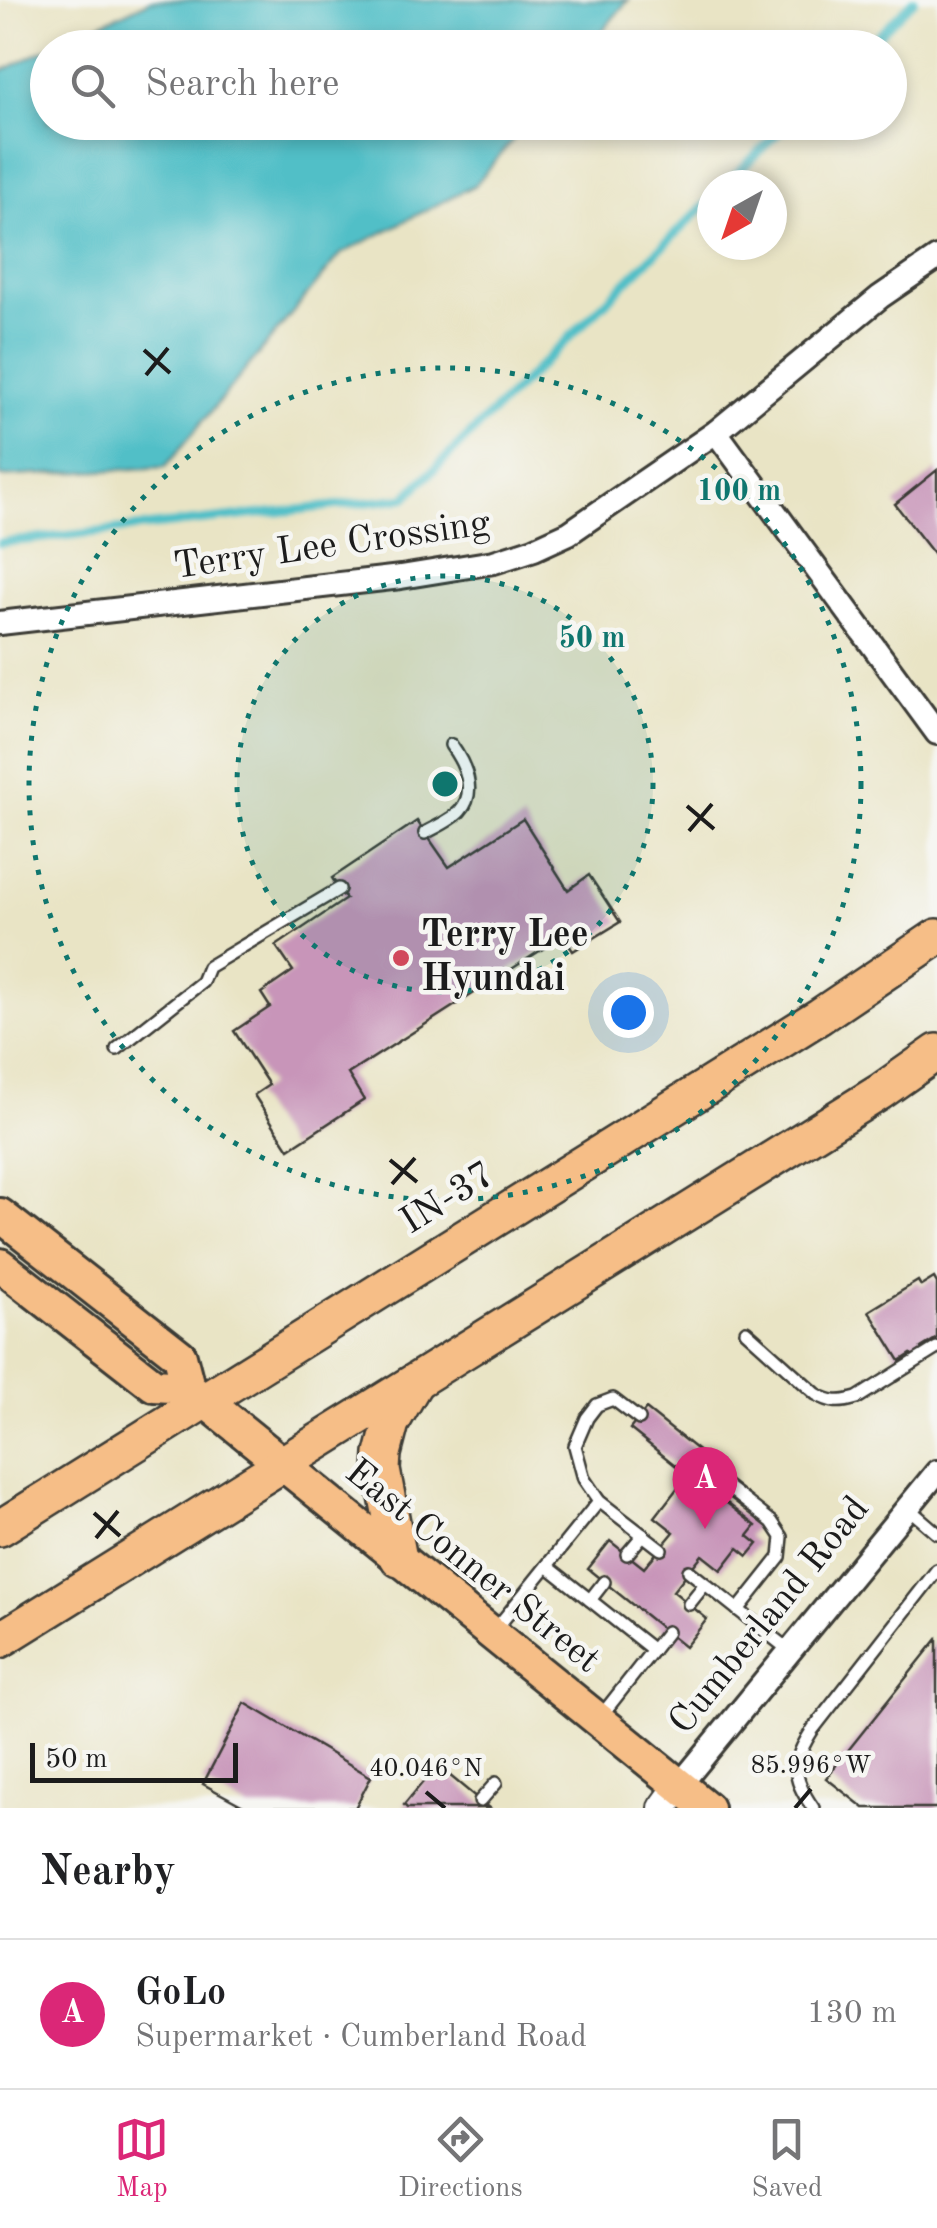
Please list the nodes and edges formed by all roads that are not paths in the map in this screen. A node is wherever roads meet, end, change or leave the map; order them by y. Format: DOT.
graph roads {
  1 [pos="937,258"];
  2 [pos="716,432"];
  3 [pos="0,623"];
  4 [pos="937,733"];
  5 [pos="451,745"];
  6 [pos="426,833"];
  7 [pos="338,889"];
  8 [pos="937,936"];
  9 [pos="937,1044"];
  10 [pos="117,1049"];
  11 [pos="937,1052"];
  12 [pos="880,1092"];
  13 [pos="0,1215"];
  14 [pos="0,1264"];
  15 [pos="746,1331"];
  16 [pos="937,1348"];
  17 [pos="416,1382"];
  18 [pos="196,1394"];
  19 [pos="639,1418"];
  20 [pos="694,1461"];
  21 [pos="282,1465"];
  22 [pos="937,1472"];
  23 [pos="599,1501"];
  24 [pos="908,1508"];
  25 [pos="0,1528"];
  26 [pos="937,1533"];
  27 [pos="643,1534"];
  28 [pos="661,1549"];
  29 [pos="627,1554"];
  30 [pos="398,1560"];
  31 [pos="547,1566"];
  32 [pos="937,1570"];
  33 [pos="689,1571"];
  34 [pos="604,1582"];
  35 [pos="705,1584"];
  36 [pos="590,1600"];
  37 [pos="688,1604"];
  38 [pos="738,1610"];
  39 [pos="667,1632"];
  40 [pos="492,1634"];
  41 [pos="0,1640"];
  42 [pos="653,1650"];
  43 [pos="790,1651"];
  44 [pos="598,1720"];
  45 [pos="496,1783"];
  46 [pos="671,1797"];
  47 [pos="480,1801"];
  48 [pos="707,1808"];
  49 [pos="813,1808"];
  1 -- 2 [label="street, Terry Lee Crossing"];
  2 -- 3 [label="street, Terry Lee Crossing"];
  2 -- 4 [label="street"];
  5 -- 6 [label="lane"];
  7 -- 10 [label="lane"];
  8 -- 18 [label="highway, IN-37"];
  9 -- 12 [label="highway"];
  11 -- 12 [label="highway"];
  12 -- 17 [label="highway"];
  13 -- 18 [label="main road, East Conner Street"];
  14 -- 18 [label="main road, East Conner Street"];
  15 -- 16 [label="lane"];
  17 -- 21 [label="highway"];
  17 -- 30 [label="highway"];
  18 -- 21 [label="main road, East Conner Street"];
  18 -- 25 [label="highway, IN-37"];
  19 -- 23 [label="lane"];
  20 -- 38 [label="lane"];
  21 -- 30 [label="main road, East Conner Street"];
  21 -- 41 [label="highway"];
  22 -- 24 [label="street, Cumberland Road"];
  23 -- 27 [label="lane"];
  23 -- 31 [label="lane"];
  24 -- 26 [label="lane"];
  24 -- 43 [label="street, Cumberland Road"];
  27 -- 28 [label="lane"];
  27 -- 29 [label="lane"];
  30 -- 40 [label="main road, East Conner Street"];
  31 -- 36 [label="lane"];
  31 -- 40 [label="lane"];
  32 -- 49 [label="lane"];
  33 -- 35 [label="lane"];
  34 -- 36 [label="lane"];
  35 -- 37 [label="lane"];
  35 -- 38 [label="lane"];
  36 -- 42 [label="lane"];
  38 -- 43 [label="lane"];
  39 -- 42 [label="lane"];
  40 -- 44 [label="main road, East Conner Street"];
  42 -- 44 [label="lane"];
  43 -- 46 [label="street, Cumberland Road"];
  44 -- 46 [label="main road, East Conner Street"];
  45 -- 47 [label="lane"];
  46 -- 48 [label="main road, East Conner Street"];
}
